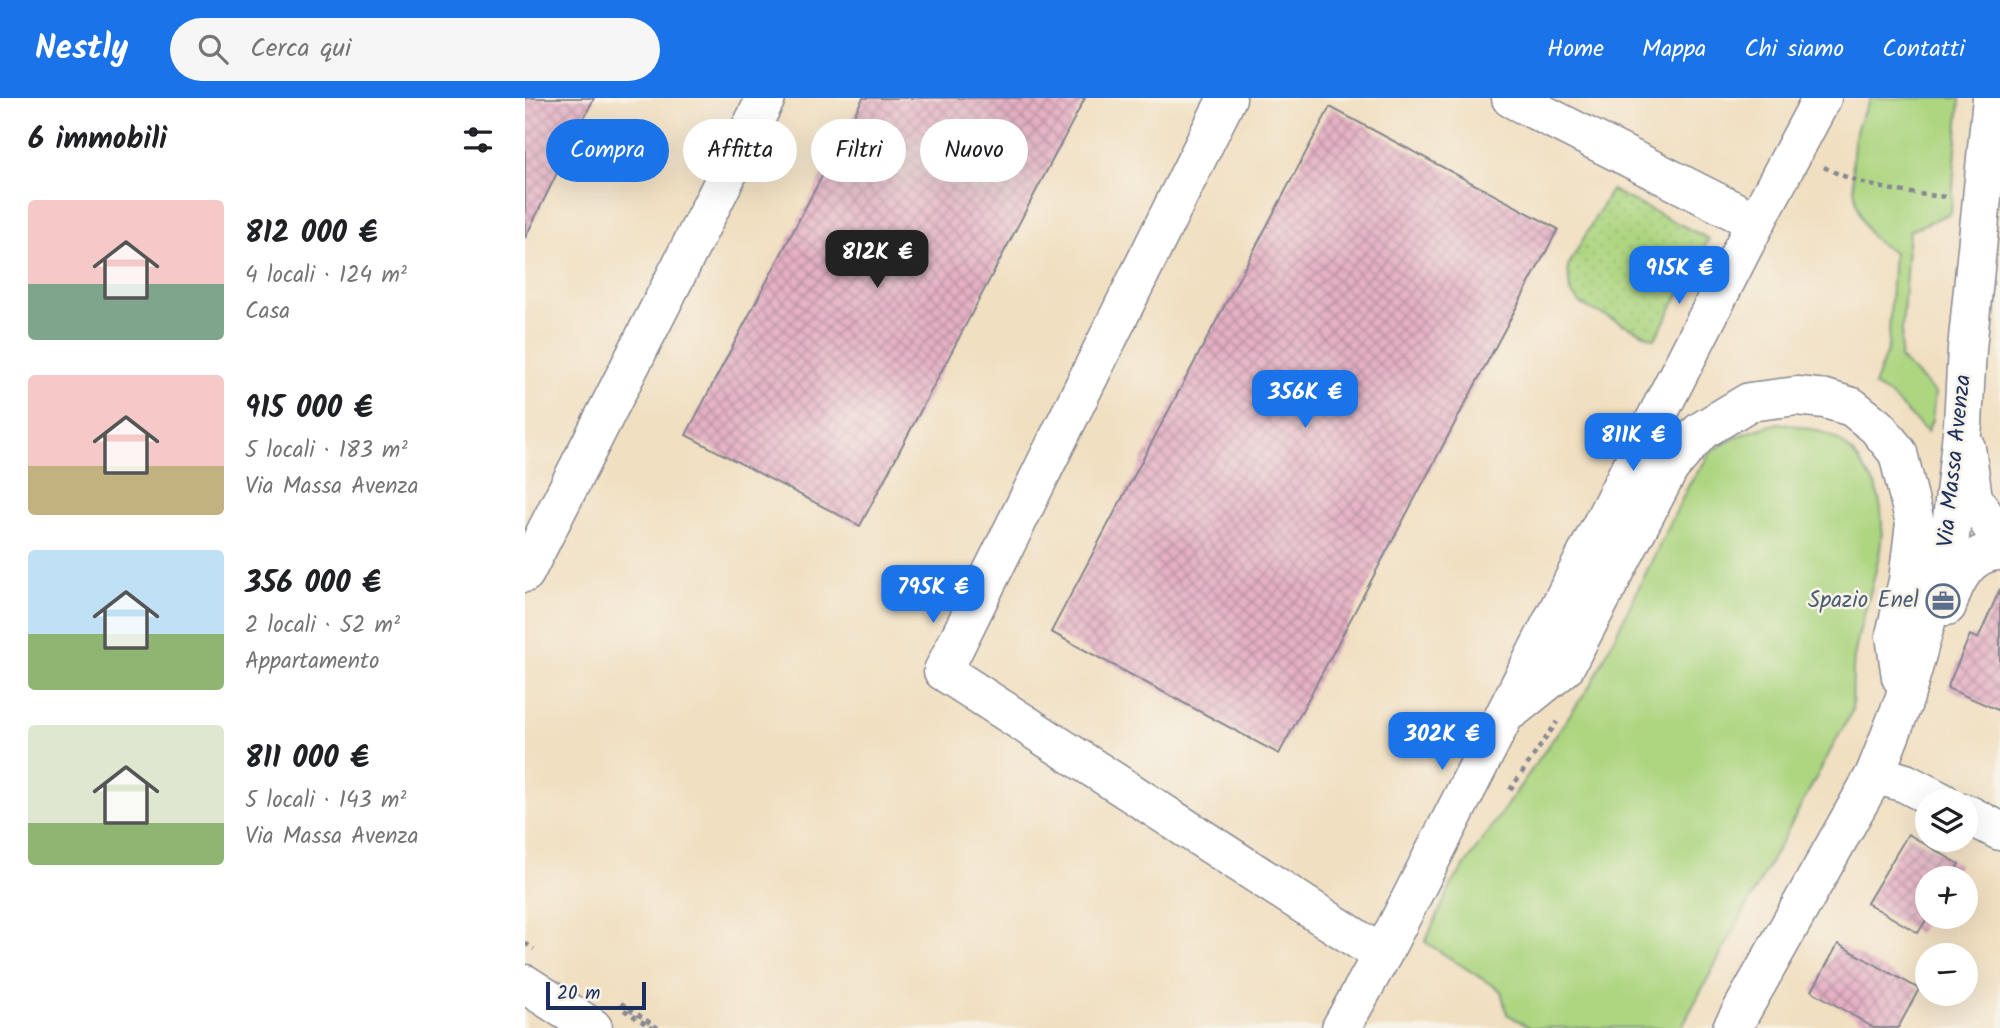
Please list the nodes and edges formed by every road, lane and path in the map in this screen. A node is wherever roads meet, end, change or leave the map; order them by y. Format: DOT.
graph roads {
  1 [pos="766,98"];
  2 [pos="1227,98"];
  3 [pos="1511,98"];
  4 [pos="1822,98"];
  5 [pos="1992,98"];
  6 [pos="1794,152"];
  7 [pos="1982,201"];
  8 [pos="1756,222"];
  9 [pos="1963,424"];
  10 [pos="2000,534"];
  11 [pos="2000,551"];
  12 [pos="525,573"];
  13 [pos="1904,700"];
  14 [pos="1562,715"];
  15 [pos="1503,718"];
  16 [pos="1875,774"];
  17 [pos="1917,789"];
  18 [pos="1508,793"];
  19 [pos="1978,820"];
  20 [pos="2000,831"];
  21 [pos="1382,954"];
  22 [pos="525,984"];
  23 [pos="593,1028"];
  24 [pos="1341,1028"];
  25 [pos="1732,1028"];
  1 -- 12 [label="main road"];
  2 -- 21 [label="main road"];
  3 -- 8 [label="main road"];
  4 -- 6 [label="main road"];
  5 -- 7 [label="main road, Via Massa Avenza"];
  6 -- 7 [label="path"];
  6 -- 8 [label="main road"];
  7 -- 9 [label="main road, Via Massa Avenza"];
  8 -- 15 [label="main road"];
  9 -- 10 [label="main road"];
  9 -- 13 [label="main road, Via Massa Avenza"];
  11 -- 13 [label="main road"];
  13 -- 15 [label="main road"];
  13 -- 16 [label="main road, Via Massa Avenza"];
  14 -- 18 [label="path"];
  15 -- 21 [label="main road"];
  16 -- 17 [label="main road"];
  16 -- 25 [label="main road, Via Massa Avenza"];
  19 -- 20 [label="main road"];
  21 -- 24 [label="main road"];
  22 -- 23 [label="main road"];
}
